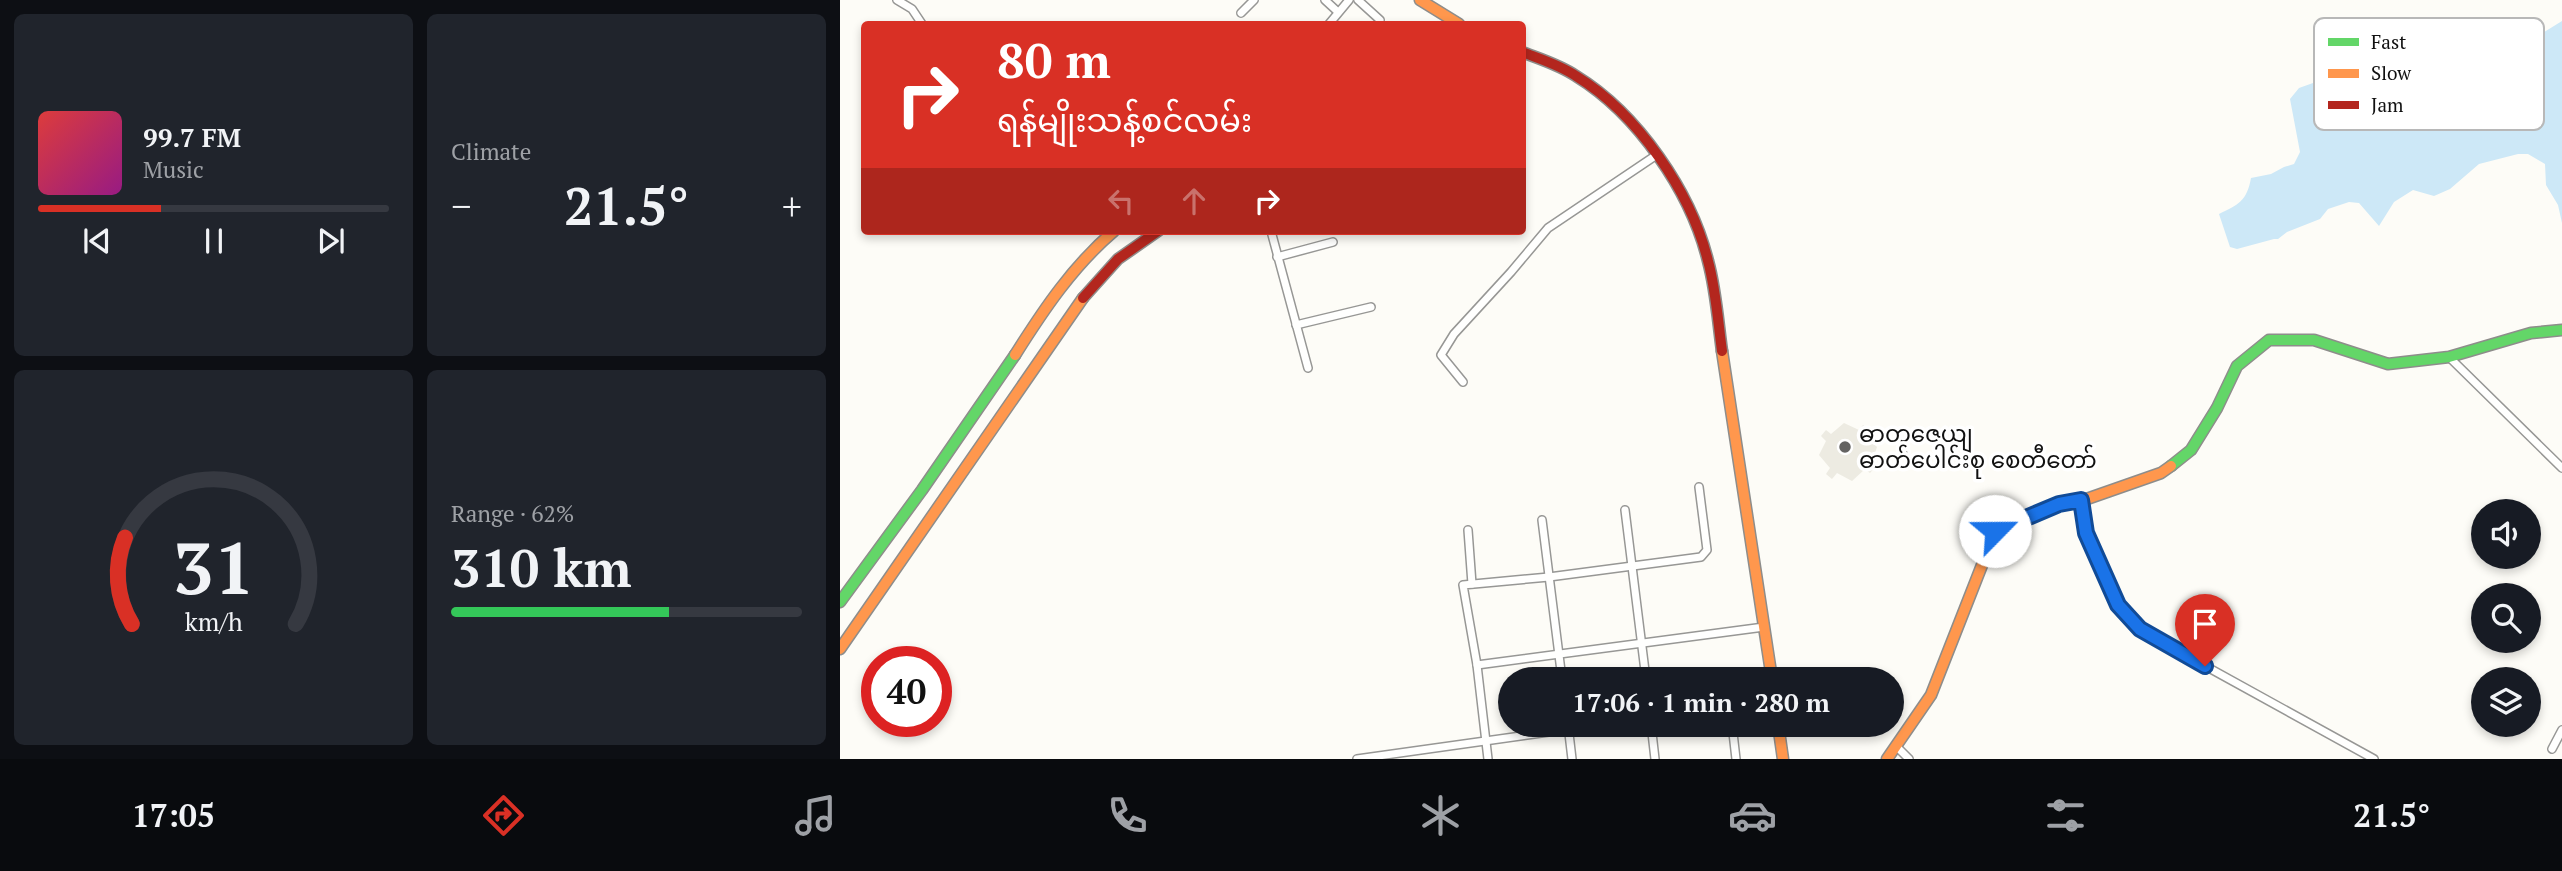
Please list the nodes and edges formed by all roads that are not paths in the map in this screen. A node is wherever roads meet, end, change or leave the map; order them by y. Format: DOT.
graph roads {
  1 [pos="897,0"];
  2 [pos="1254,0"];
  3 [pos="1325,0"];
  4 [pos="1349,0"];
  5 [pos="1358,0"];
  6 [pos="1420,0"];
  7 [pos="1338,12"];
  8 [pos="1241,13"];
  9 [pos="1380,20"];
  10 [pos="920,21"];
  11 [pos="1331,21"];
  12 [pos="1454,21"];
  13 [pos="1526,54"];
  14 [pos="1655,156"];
  15 [pos="1109,235"];
  16 [pos="1151,235"];
  17 [pos="1272,235"];
  18 [pos="1333,243"];
  19 [pos="1277,257"];
  20 [pos="1371,307"];
  21 [pos="1296,325"];
  22 [pos="2562,330"];
  23 [pos="2449,357"];
  24 [pos="1308,368"];
  25 [pos="1464,382"];
  26 [pos="2562,468"];
  27 [pos="1699,488"];
  28 [pos="2081,500"];
  29 [pos="1625,510"];
  30 [pos="1542,520"];
  31 [pos="1468,530"];
  32 [pos="1633,566"];
  33 [pos="1549,577"];
  34 [pos="1472,584"];
  35 [pos="840,601"];
  36 [pos="1764,627"];
  37 [pos="1642,644"];
  38 [pos="840,649"];
  39 [pos="1559,654"];
  40 [pos="1477,665"];
  41 [pos="1561,667"];
  42 [pos="1645,667"];
  43 [pos="1770,667"];
  44 [pos="2562,730"];
  45 [pos="1509,737"];
  46 [pos="1569,737"];
  47 [pos="1652,737"];
  48 [pos="1733,737"];
  49 [pos="1780,737"];
  50 [pos="1486,741"];
  51 [pos="1897,747"];
  52 [pos="2552,749"];
  53 [pos="1413,755"];
  54 [pos="1357,759"];
  55 [pos="1488,759"];
  56 [pos="1572,759"];
  57 [pos="1655,759"];
  58 [pos="1736,759"];
  59 [pos="1783,759"];
  60 [pos="1886,759"];
  61 [pos="1909,759"];
  62 [pos="2374,759"];
  1 -- 10 [label="street"];
  2 -- 8 [label="street"];
  3 -- 7 [label="street"];
  4 -- 7 [label="street"];
  5 -- 9 [label="street"];
  6 -- 12 [label="street"];
  7 -- 11 [label="street"];
  13 -- 14 [label="street"];
  14 -- 25 [label="street"];
  14 -- 36 [label="street"];
  15 -- 35 [label="street"];
  16 -- 38 [label="street"];
  17 -- 19 [label="street"];
  18 -- 19 [label="street"];
  19 -- 21 [label="street"];
  20 -- 21 [label="street"];
  21 -- 24 [label="street"];
  22 -- 23 [label="street"];
  23 -- 26 [label="street"];
  23 -- 28 [label="street"];
  27 -- 32 [label="street"];
  28 -- 51 [label="street"];
  28 -- 62 [label="street"];
  29 -- 32 [label="street"];
  30 -- 33 [label="street"];
  31 -- 34 [label="street"];
  32 -- 33 [label="street"];
  32 -- 37 [label="street"];
  33 -- 34 [label="street"];
  33 -- 39 [label="street"];
  34 -- 40 [label="street"];
  36 -- 37 [label="street"];
  36 -- 43 [label="street"];
  37 -- 39 [label="street"];
  37 -- 42 [label="street"];
  39 -- 40 [label="street"];
  39 -- 41 [label="street"];
  40 -- 50 [label="street"];
  44 -- 52 [label="street"];
  45 -- 50 [label="street"];
  46 -- 56 [label="street"];
  47 -- 57 [label="street"];
  48 -- 58 [label="street"];
  49 -- 59 [label="street"];
  50 -- 53 [label="street"];
  50 -- 55 [label="street"];
  51 -- 60 [label="street"];
  51 -- 61 [label="street"];
  53 -- 54 [label="street"];
}
